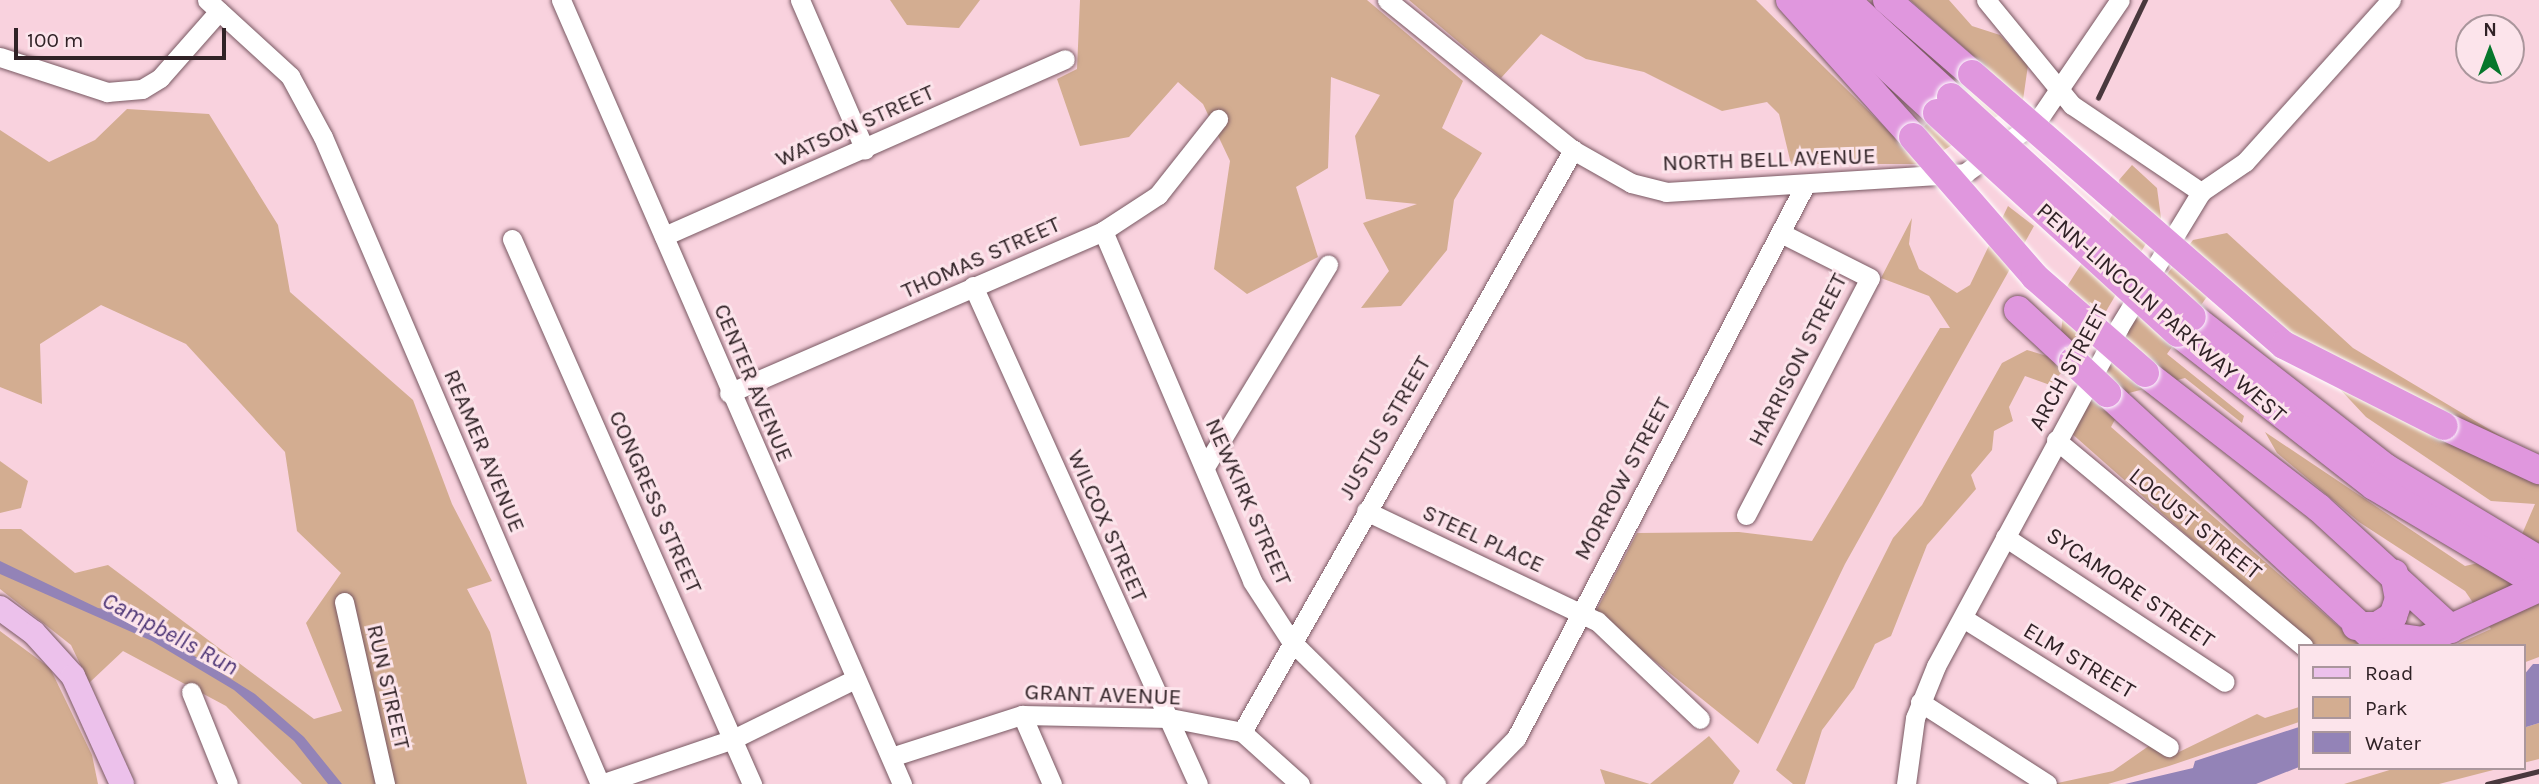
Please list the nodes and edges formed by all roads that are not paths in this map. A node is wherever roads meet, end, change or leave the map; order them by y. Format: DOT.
graph roads {
  1 [pos="561,0"];
  2 [pos="800,0"];
  3 [pos="1387,0"];
  4 [pos="1790,0"];
  5 [pos="1815,0"];
  6 [pos="1846,0"];
  7 [pos="1887,0"];
  8 [pos="1986,0"];
  9 [pos="2120,0"];
  10 [pos="2391,0"];
  11 [pos="213,5"];
  12 [pos="0,57"];
  13 [pos="1065,59"];
  14 [pos="2059,93"];
  15 [pos="1944,105"];
  16 [pos="1218,119"];
  17 [pos="865,150"];
  18 [pos="1573,150"];
  19 [pos="1804,187"];
  20 [pos="2201,192"];
  21 [pos="1103,231"];
  22 [pos="1781,233"];
  23 [pos="664,236"];
  24 [pos="512,239"];
  25 [pos="1328,265"];
  26 [pos="973,286"];
  27 [pos="2018,310"];
  28 [pos="729,393"];
  29 [pos="2056,440"];
  30 [pos="1205,467"];
  31 [pos="2539,470"];
  32 [pos="1366,511"];
  33 [pos="1746,515"];
  34 [pos="2005,537"];
  35 [pos="2492,546"];
  36 [pos="2539,561"];
  37 [pos="2394,573"];
  38 [pos="2539,586"];
  39 [pos="344,601"];
  40 [pos="4,611"];
  41 [pos="1580,612"];
  42 [pos="1963,618"];
  43 [pos="2356,626"];
  44 [pos="2451,629"];
  45 [pos="1291,641"];
  46 [pos="2302,644"];
  47 [pos="855,679"];
  48 [pos="2225,682"];
  49 [pos="191,692"];
  50 [pos="1920,702"];
  51 [pos="1022,715"];
  52 [pos="1170,718"];
  53 [pos="1700,719"];
  54 [pos="1242,732"];
  55 [pos="733,739"];
  56 [pos="2169,747"];
  57 [pos="891,757"];
  58 [pos="122,784"];
  59 [pos="228,784"];
  60 [pos="385,784"];
  61 [pos="601,784"];
  62 [pos="752,784"];
  63 [pos="902,784"];
  64 [pos="1052,784"];
  65 [pos="1198,784"];
  66 [pos="1300,784"];
  67 [pos="1436,784"];
  68 [pos="1471,784"];
  69 [pos="1906,784"];
  70 [pos="2047,784"];
  1 -- 23 [label="street, CENTER AVENUE"];
  2 -- 17 [label="street"];
  3 -- 18 [label="street, NORTH BELL AVENUE"];
  4 -- 37 [label="highway, bridge"];
  5 -- 15 [label="highway, PENN-LINCOLN PARKWAY WEST"];
  6 -- 15 [label="highway, PENN-LINCOLN PARKWAY WEST"];
  7 -- 31 [label="highway, bridge"];
  8 -- 14 [label="street"];
  9 -- 14 [label="street, NORTH BELL AVENUE"];
  10 -- 20 [label="street, ARCH STREET"];
  11 -- 12 [label="street"];
  11 -- 61 [label="street, REAMER AVENUE"];
  13 -- 17 [label="street, WATSON STREET"];
  14 -- 19 [label="street, NORTH BELL AVENUE"];
  14 -- 20 [label="street"];
  15 -- 35 [label="highway, PENN-LINCOLN PARKWAY WEST, bridge"];
  16 -- 21 [label="street, THOMAS STREET"];
  17 -- 23 [label="street, WATSON STREET"];
  18 -- 19 [label="street, NORTH BELL AVENUE"];
  18 -- 32 [label="street, JUSTUS STREET"];
  19 -- 22 [label="street, MORROW STREET"];
  20 -- 29 [label="street, ARCH STREET"];
  21 -- 26 [label="street, THOMAS STREET"];
  21 -- 30 [label="street, NEWKIRK STREET"];
  22 -- 33 [label="street, HARRISON STREET"];
  22 -- 41 [label="street, MORROW STREET"];
  23 -- 28 [label="street, CENTER AVENUE"];
  24 -- 55 [label="street, CONGRESS STREET"];
  25 -- 30 [label="street"];
  26 -- 28 [label="street, THOMAS STREET"];
  26 -- 52 [label="street, WILCOX STREET"];
  27 -- 43 [label="highway, bridge"];
  28 -- 47 [label="street, CENTER AVENUE"];
  29 -- 34 [label="street, ARCH STREET"];
  29 -- 46 [label="street, LOCUST STREET"];
  30 -- 45 [label="street, NEWKIRK STREET"];
  32 -- 41 [label="street, STEEL PLACE"];
  32 -- 45 [label="street, JUSTUS STREET"];
  34 -- 42 [label="street, ARCH STREET"];
  34 -- 48 [label="street, SYCAMORE STREET"];
  35 -- 36 [label="highway, PENN-LINCOLN PARKWAY WEST"];
  35 -- 38 [label="highway, PENN-LINCOLN PARKWAY WEST"];
  37 -- 43 [label="highway"];
  37 -- 44 [label="highway"];
  38 -- 44 [label="highway"];
  39 -- 60 [label="street, RUN STREET"];
  40 -- 58 [label="main road"];
  41 -- 53 [label="street, STEEL PLACE"];
  41 -- 68 [label="street, MORROW STREET"];
  42 -- 50 [label="street, ARCH STREET"];
  42 -- 56 [label="street, ELM STREET"];
  43 -- 44 [label="highway"];
  45 -- 54 [label="street, JUSTUS STREET"];
  45 -- 67 [label="street, NEWKIRK STREET"];
  47 -- 55 [label="street"];
  47 -- 57 [label="street, CENTER AVENUE"];
  49 -- 59 [label="street"];
  50 -- 69 [label="street, ARCH STREET"];
  50 -- 70 [label="street"];
  51 -- 52 [label="street, GRANT AVENUE"];
  51 -- 57 [label="street, GRANT AVENUE"];
  51 -- 64 [label="street"];
  52 -- 54 [label="street, GRANT AVENUE"];
  52 -- 65 [label="street, WILCOX STREET"];
  54 -- 66 [label="street"];
  55 -- 61 [label="street"];
  55 -- 62 [label="street, CONGRESS STREET"];
  57 -- 63 [label="street, CENTER AVENUE"];
}
